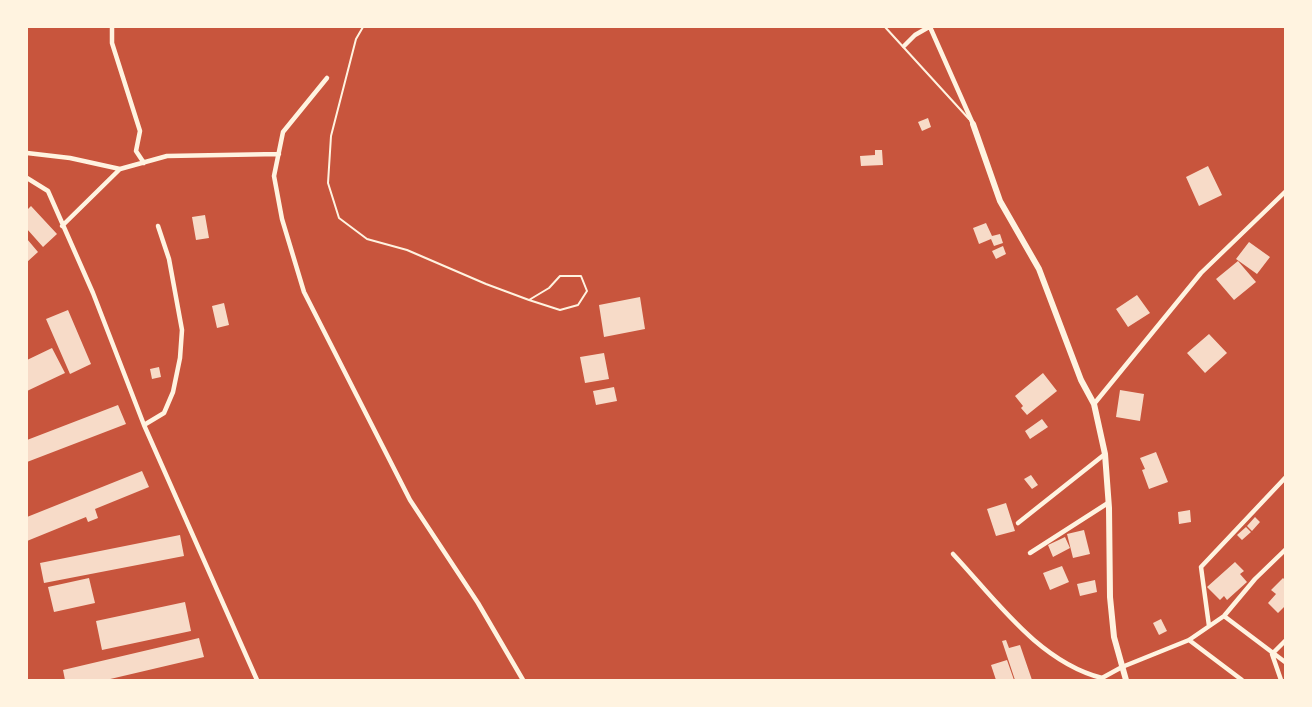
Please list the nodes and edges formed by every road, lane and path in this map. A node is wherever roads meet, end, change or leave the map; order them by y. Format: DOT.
graph roads {
  1 [pos="112,27"];
  2 [pos="363,27"];
  3 [pos="885,27"];
  4 [pos="930,27"];
  5 [pos="904,46"];
  6 [pos="327,78"];
  7 [pos="973,124"];
  8 [pos="27,153"];
  9 [pos="279,154"];
  10 [pos="144,163"];
  11 [pos="120,169"];
  12 [pos="27,178"];
  13 [pos="1285,192"];
  14 [pos="62,226"];
  15 [pos="158,226"];
  16 [pos="529,300"];
  17 [pos="1094,404"];
  18 [pos="144,425"];
  19 [pos="1105,454"];
  20 [pos="1285,478"];
  21 [pos="1108,503"];
  22 [pos="1018,524"];
  23 [pos="1285,550"];
  24 [pos="1030,553"];
  25 [pos="953,554"];
  26 [pos="1224,616"];
  27 [pos="1209,626"];
  28 [pos="1189,640"];
  29 [pos="1285,640"];
  30 [pos="1272,654"];
  31 [pos="1285,662"];
  32 [pos="1122,667"];
  33 [pos="257,680"];
  34 [pos="523,680"];
  35 [pos="1125,680"];
  36 [pos="1242,680"];
  37 [pos="1281,680"];
  1 -- 10 [label="street"];
  2 -- 16 [label="lane"];
  3 -- 5 [label="lane"];
  4 -- 5 [label="street"];
  4 -- 7 [label="street"];
  5 -- 7 [label="lane"];
  6 -- 9 [label="street"];
  7 -- 17 [label="street"];
  8 -- 11 [label="street"];
  9 -- 10 [label="street"];
  9 -- 34 [label="street"];
  10 -- 11 [label="street"];
  11 -- 14 [label="street"];
  12 -- 14 [label="street"];
  13 -- 17 [label="street"];
  14 -- 18 [label="street"];
  15 -- 18 [label="street"];
  16 -- 16 [label="lane"];
  17 -- 19 [label="street"];
  18 -- 33 [label="street"];
  19 -- 21 [label="street"];
  19 -- 22 [label="street"];
  20 -- 27 [label="street"];
  21 -- 24 [label="street"];
  21 -- 32 [label="street"];
  23 -- 26 [label="street"];
  25 -- 32 [label="street"];
  26 -- 27 [label="street"];
  26 -- 30 [label="street"];
  27 -- 28 [label="street"];
  28 -- 32 [label="street"];
  28 -- 36 [label="street"];
  29 -- 30 [label="street"];
  30 -- 31 [label="street"];
  30 -- 37 [label="street"];
  32 -- 35 [label="street"];
}
